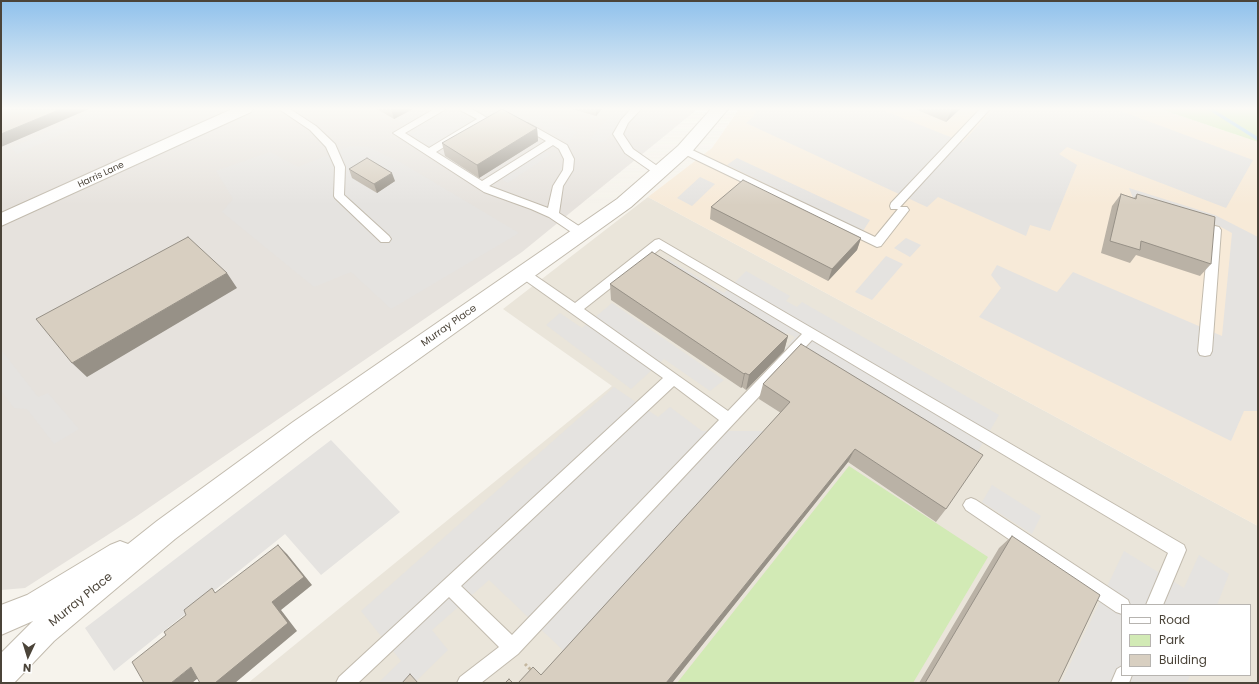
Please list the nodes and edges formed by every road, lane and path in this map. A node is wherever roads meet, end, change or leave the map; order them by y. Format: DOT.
graph roads {
  1 [pos="175,141"];
  2 [pos="325,141"];
  3 [pos="412,141"];
  4 [pos="447,141"];
  5 [pos="553,141"];
  6 [pos="622,141"];
  7 [pos="692,141"];
  8 [pos="957,141"];
  9 [pos="684,150"];
  10 [pos="429,152"];
  11 [pos="659,172"];
  12 [pos="482,186"];
  13 [pos="553,214"];
  14 [pos="1,220"];
  15 [pos="1215,230"];
  16 [pos="581,233"];
  17 [pos="385,239"];
  18 [pos="524,273"];
  19 [pos="576,310"];
  20 [pos="811,333"];
  21 [pos="1205,351"];
  22 [pos="673,378"];
  23 [pos="729,419"];
  24 [pos="971,505"];
  25 [pos="166,530"];
  26 [pos="450,586"];
  27 [pos="1154,604"];
  28 [pos="1121,605"];
  29 [pos="1,620"];
  30 [pos="512,648"];
  31 [pos="1,675"];
  32 [pos="346,683"];
  33 [pos="466,683"];
  1 -- 14 [label="street, Harris Lane"];
  2 -- 17 [label="lane"];
  3 -- 10 [label="lane"];
  4 -- 10 [label="lane"];
  5 -- 12 [label="lane"];
  5 -- 13 [label="lane"];
  6 -- 11 [label="lane"];
  7 -- 9 [label="street, Murray Place"];
  8 -- 9 [label="lane"];
  9 -- 11 [label="street, Murray Place"];
  10 -- 12 [label="lane"];
  11 -- 16 [label="street, Murray Place"];
  12 -- 13 [label="lane"];
  13 -- 16 [label="lane"];
  15 -- 21 [label="lane"];
  16 -- 18 [label="street, Murray Place"];
  18 -- 19 [label="lane"];
  18 -- 25 [label="street, Murray Place"];
  19 -- 20 [label="lane"];
  19 -- 22 [label="lane"];
  20 -- 23 [label="lane"];
  20 -- 27 [label="lane"];
  22 -- 23 [label="lane"];
  22 -- 26 [label="lane"];
  23 -- 30 [label="lane"];
  24 -- 28 [label="lane"];
  25 -- 29 [label="street, Murray Place"];
  25 -- 31 [label="street, Murray Place"];
  26 -- 30 [label="lane"];
  26 -- 32 [label="lane"];
  30 -- 33 [label="lane"];
}
